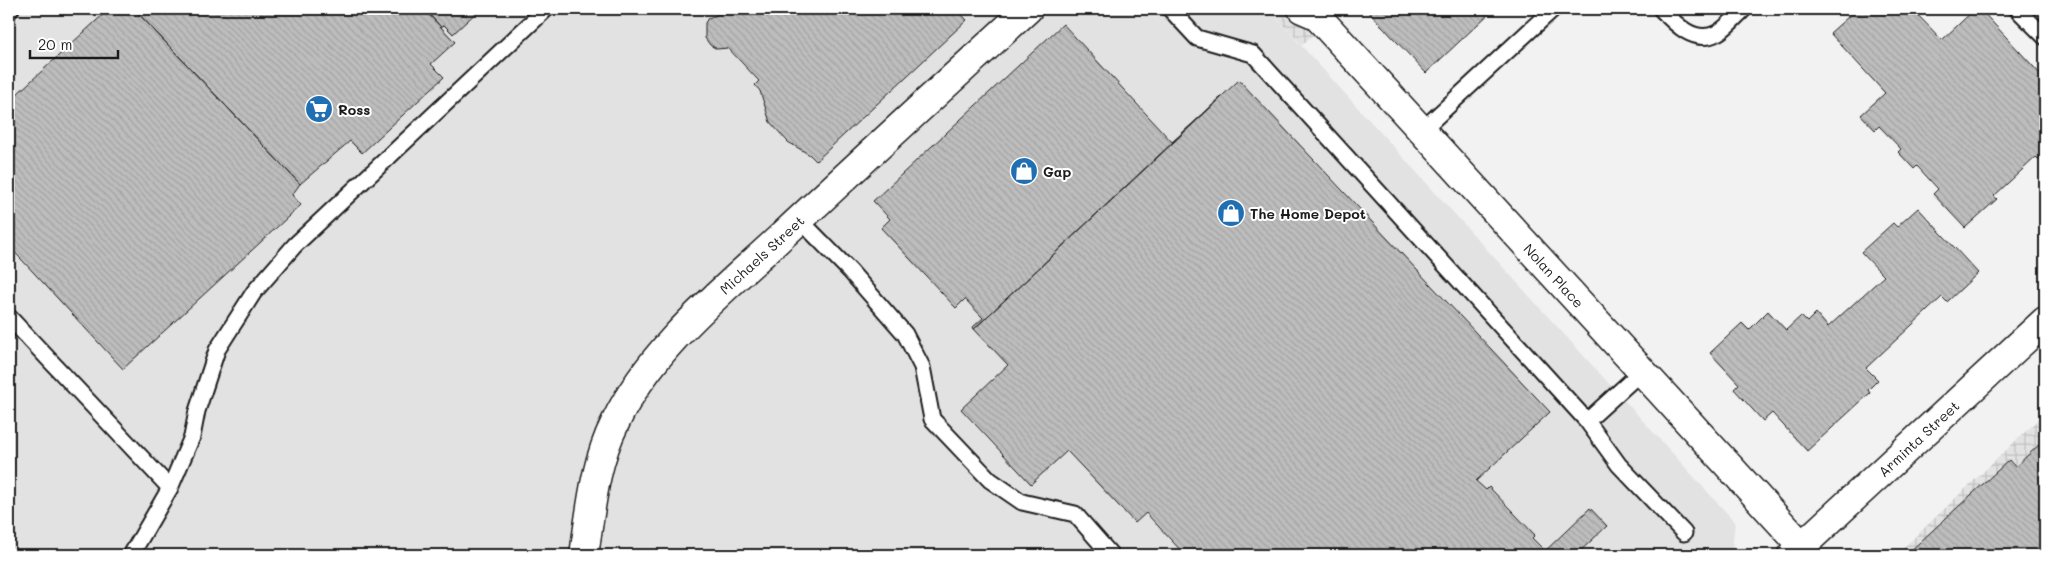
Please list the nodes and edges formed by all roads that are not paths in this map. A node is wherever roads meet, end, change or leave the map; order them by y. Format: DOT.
graph roads {
  1 [pos="546,9"];
  2 [pos="1028,9"];
  3 [pos="1170,9"];
  4 [pos="1302,9"];
  5 [pos="1554,9"];
  6 [pos="1660,9"];
  7 [pos="1744,9"];
  8 [pos="2017,9"];
  9 [pos="2045,37"];
  10 [pos="1422,130"];
  11 [pos="800,220"];
  12 [pos="9,317"];
  13 [pos="2045,321"];
  14 [pos="1642,371"];
  15 [pos="1587,421"];
  16 [pos="170,488"];
  17 [pos="1684,533"];
  18 [pos="1801,552"];
  19 [pos="131,555"];
  20 [pos="584,555"];
  21 [pos="1111,555"];
  1 -- 16 [label="lane"];
  2 -- 11 [label="street, Michaels Street"];
  3 -- 15 [label="lane"];
  4 -- 10 [label="street, Nolan Place"];
  5 -- 10 [label="lane"];
  6 -- 7 [label="lane"];
  8 -- 9 [label="lane"];
  10 -- 14 [label="street, Nolan Place"];
  11 -- 20 [label="street, Michaels Street"];
  11 -- 21 [label="lane"];
  12 -- 16 [label="lane"];
  13 -- 18 [label="street, Arminta Street"];
  14 -- 15 [label="lane"];
  14 -- 18 [label="street, Nolan Place"];
  15 -- 17 [label="lane"];
  16 -- 19 [label="lane"];
}
